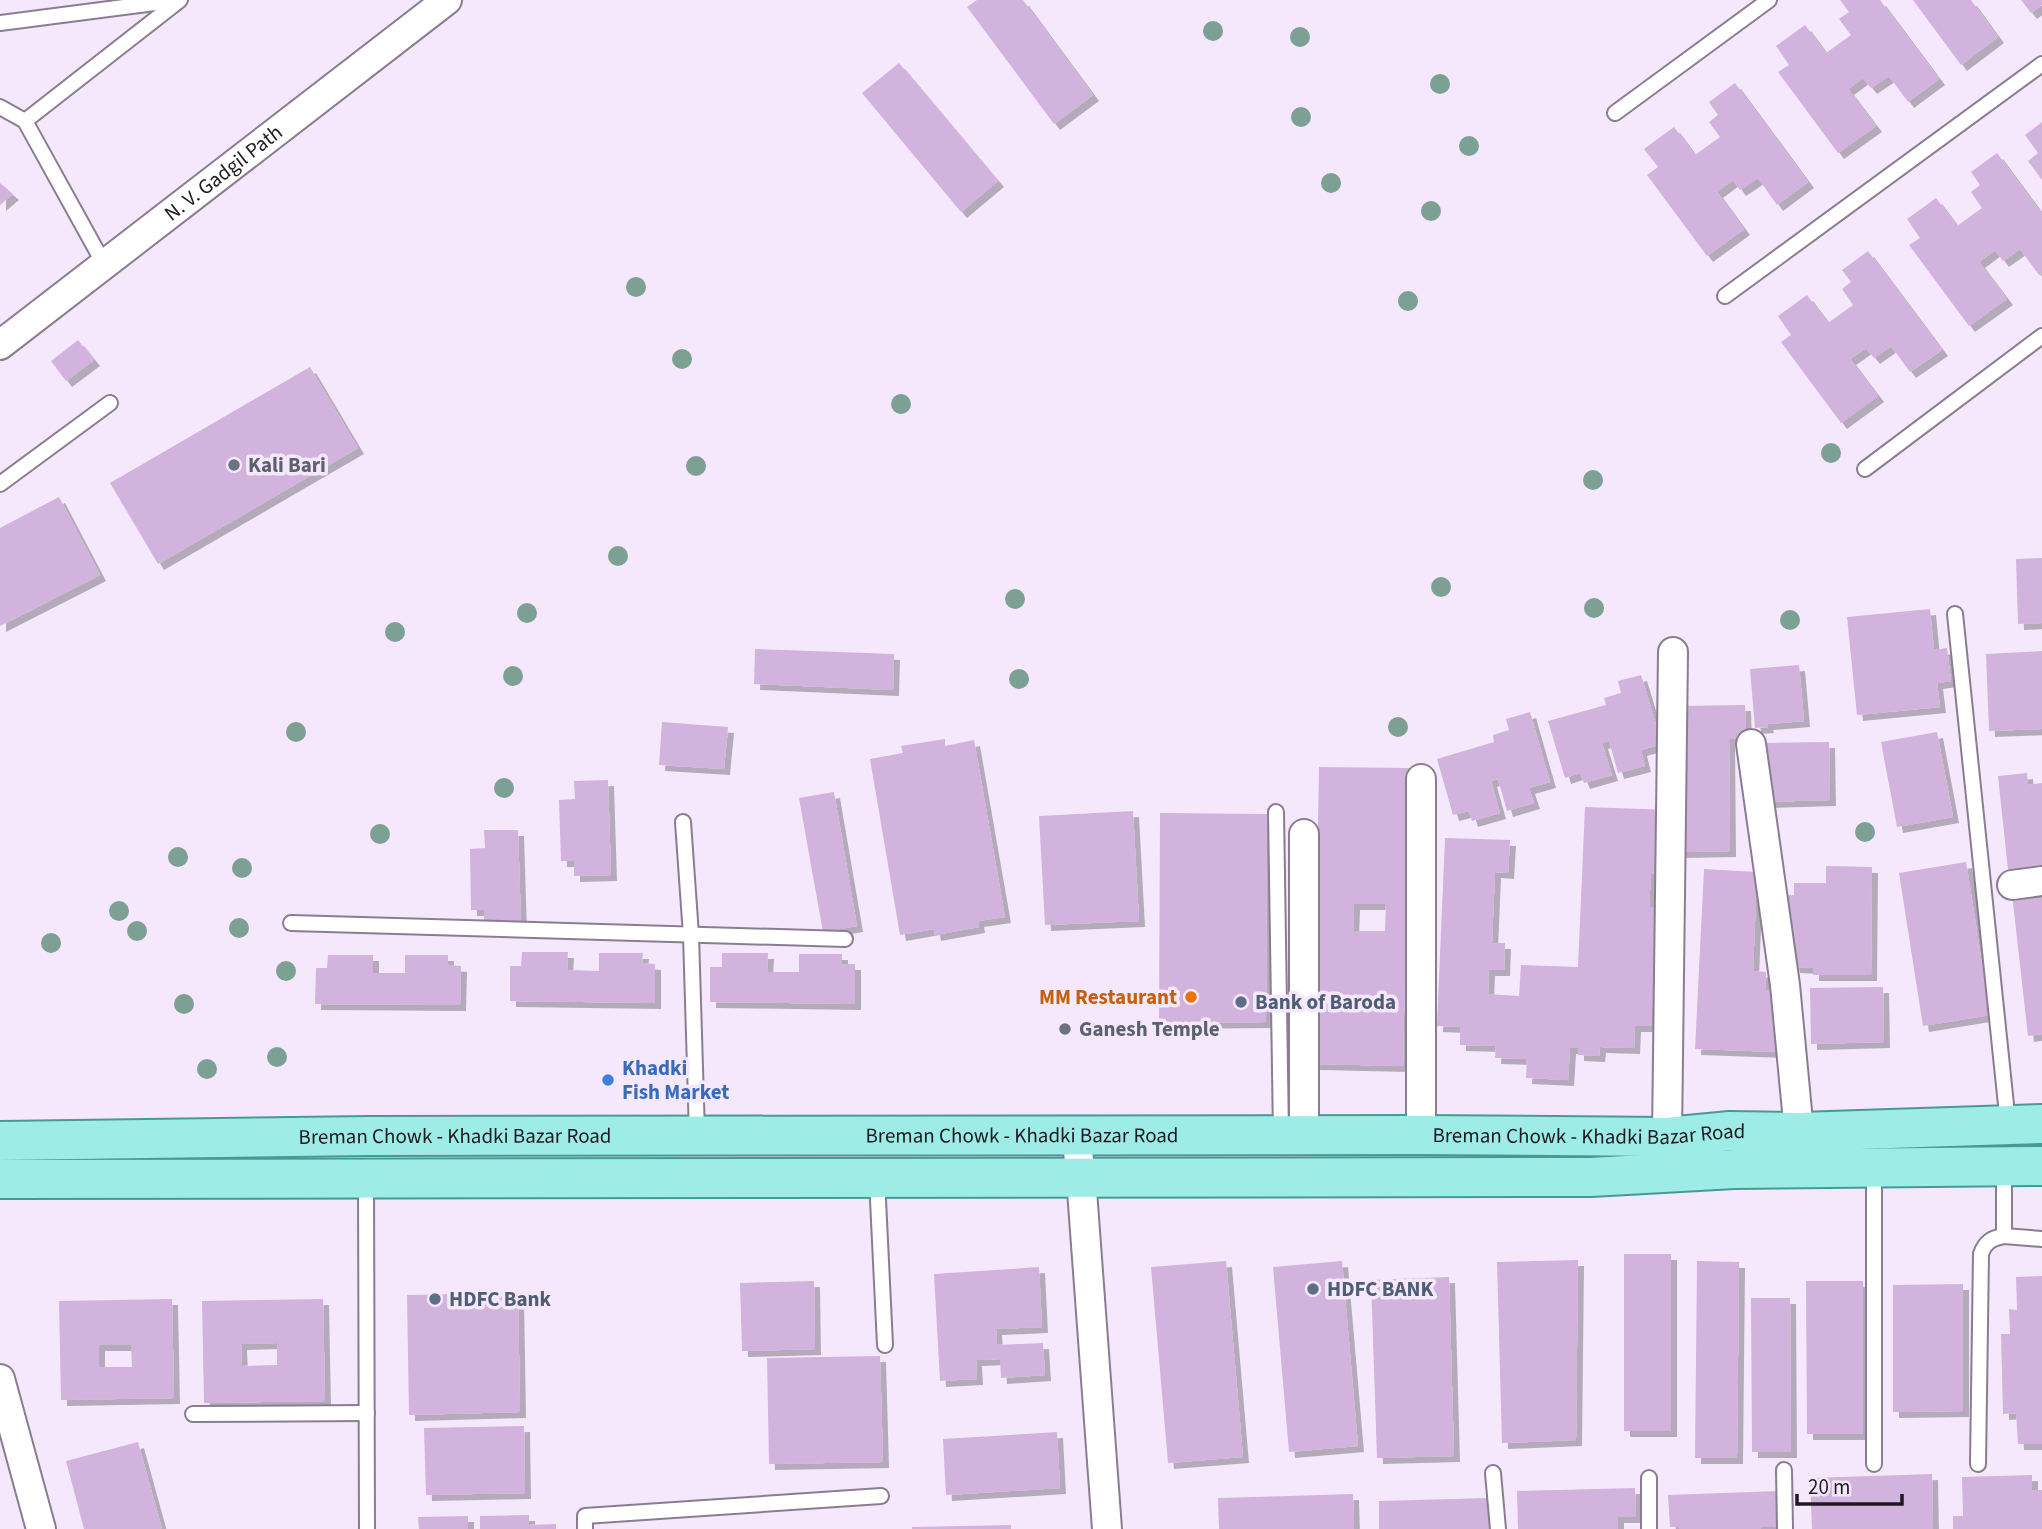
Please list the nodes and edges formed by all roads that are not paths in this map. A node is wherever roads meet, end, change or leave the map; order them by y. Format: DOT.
graph roads {
  1 [pos="179,0"];
  2 [pos="447,0"];
  3 [pos="1769,0"];
  4 [pos="0,23"];
  5 [pos="2042,64"];
  6 [pos="0,107"];
  7 [pos="1615,113"];
  8 [pos="25,121"];
  9 [pos="104,264"];
  10 [pos="1725,296"];
  11 [pos="2042,336"];
  12 [pos="0,345"];
  13 [pos="110,403"];
  14 [pos="1865,469"];
  15 [pos="0,484"];
  16 [pos="1955,614"];
  17 [pos="1673,652"];
  18 [pos="1751,744"];
  19 [pos="1421,779"];
  20 [pos="1276,811"];
  21 [pos="683,822"];
  22 [pos="1304,834"];
  23 [pos="2042,881"];
  24 [pos="2012,885"];
  25 [pos="291,923"];
  26 [pos="691,934"];
  27 [pos="845,939"];
  28 [pos="2025,1125"];
  29 [pos="1730,1131"];
  30 [pos="1799,1132"];
  31 [pos="698,1135"];
  32 [pos="1076,1135"];
  33 [pos="1293,1135"];
  34 [pos="1421,1135"];
  35 [pos="1667,1137"];
  36 [pos="0,1141"];
  37 [pos="2004,1166"];
  38 [pos="2042,1166"];
  39 [pos="1874,1168"];
  40 [pos="1734,1170"];
  41 [pos="1081,1177"];
  42 [pos="877,1178"];
  43 [pos="0,1179"];
  44 [pos="366,1179"];
  45 [pos="2004,1236"];
  46 [pos="2042,1239"];
  47 [pos="885,1345"];
  48 [pos="0,1379"];
  49 [pos="367,1413"];
  50 [pos="193,1414"];
  51 [pos="1874,1464"];
  52 [pos="1978,1464"];
  53 [pos="1784,1469"];
  54 [pos="1493,1472"];
  55 [pos="1649,1478"];
  56 [pos="881,1496"];
  57 [pos="41,1529"];
  58 [pos="368,1529"];
  59 [pos="586,1529"];
  60 [pos="1107,1529"];
  61 [pos="1498,1529"];
  62 [pos="1649,1529"];
  63 [pos="1785,1529"];
  1 -- 4 [label="lane"];
  1 -- 8 [label="lane"];
  2 -- 9 [label="street, N. V. Gadgil Path"];
  3 -- 7 [label="lane"];
  5 -- 10 [label="lane"];
  6 -- 8 [label="lane"];
  8 -- 9 [label="lane"];
  9 -- 12 [label="street, N. V. Gadgil Path"];
  11 -- 14 [label="lane"];
  13 -- 15 [label="lane"];
  16 -- 28 [label="lane"];
  17 -- 35 [label="street"];
  18 -- 30 [label="street"];
  19 -- 34 [label="street"];
  20 -- 33 [label="lane"];
  21 -- 26 [label="lane"];
  22 -- 33 [label="street"];
  23 -- 24 [label="street"];
  25 -- 26 [label="lane"];
  26 -- 27 [label="lane"];
  26 -- 31 [label="lane"];
  28 -- 30 [label="main road, Breman Chowk - Khadki Bazar Road"];
  29 -- 30 [label="main road, Breman Chowk - Khadki Bazar Road"];
  29 -- 35 [label="main road, Breman Chowk - Khadki Bazar Road"];
  29 -- 40 [label="main road"];
  31 -- 32 [label="main road, Breman Chowk - Khadki Bazar Road"];
  31 -- 36 [label="main road, Breman Chowk - Khadki Bazar Road"];
  32 -- 33 [label="main road, Breman Chowk - Khadki Bazar Road"];
  32 -- 41 [label="street"];
  33 -- 34 [label="main road, Breman Chowk - Khadki Bazar Road"];
  34 -- 35 [label="main road, Breman Chowk - Khadki Bazar Road"];
  37 -- 38 [label="main road, Breman Chowk - Khadki Bazar Road"];
  37 -- 39 [label="main road, Breman Chowk - Khadki Bazar Road"];
  37 -- 45 [label="lane"];
  39 -- 40 [label="main road, Breman Chowk - Khadki Bazar Road"];
  39 -- 51 [label="lane"];
  40 -- 41 [label="main road, Breman Chowk - Khadki Bazar Road"];
  41 -- 42 [label="main road, Breman Chowk - Khadki Bazar Road"];
  41 -- 60 [label="street"];
  42 -- 44 [label="main road, Breman Chowk - Khadki Bazar Road"];
  42 -- 47 [label="lane"];
  43 -- 44 [label="main road, Breman Chowk - Khadki Bazar Road"];
  44 -- 49 [label="lane"];
  45 -- 46 [label="lane"];
  45 -- 52 [label="lane"];
  48 -- 57 [label="street"];
  49 -- 50 [label="lane"];
  49 -- 58 [label="lane"];
  53 -- 63 [label="lane"];
  54 -- 61 [label="lane"];
  55 -- 62 [label="lane"];
  56 -- 59 [label="lane"];
}
